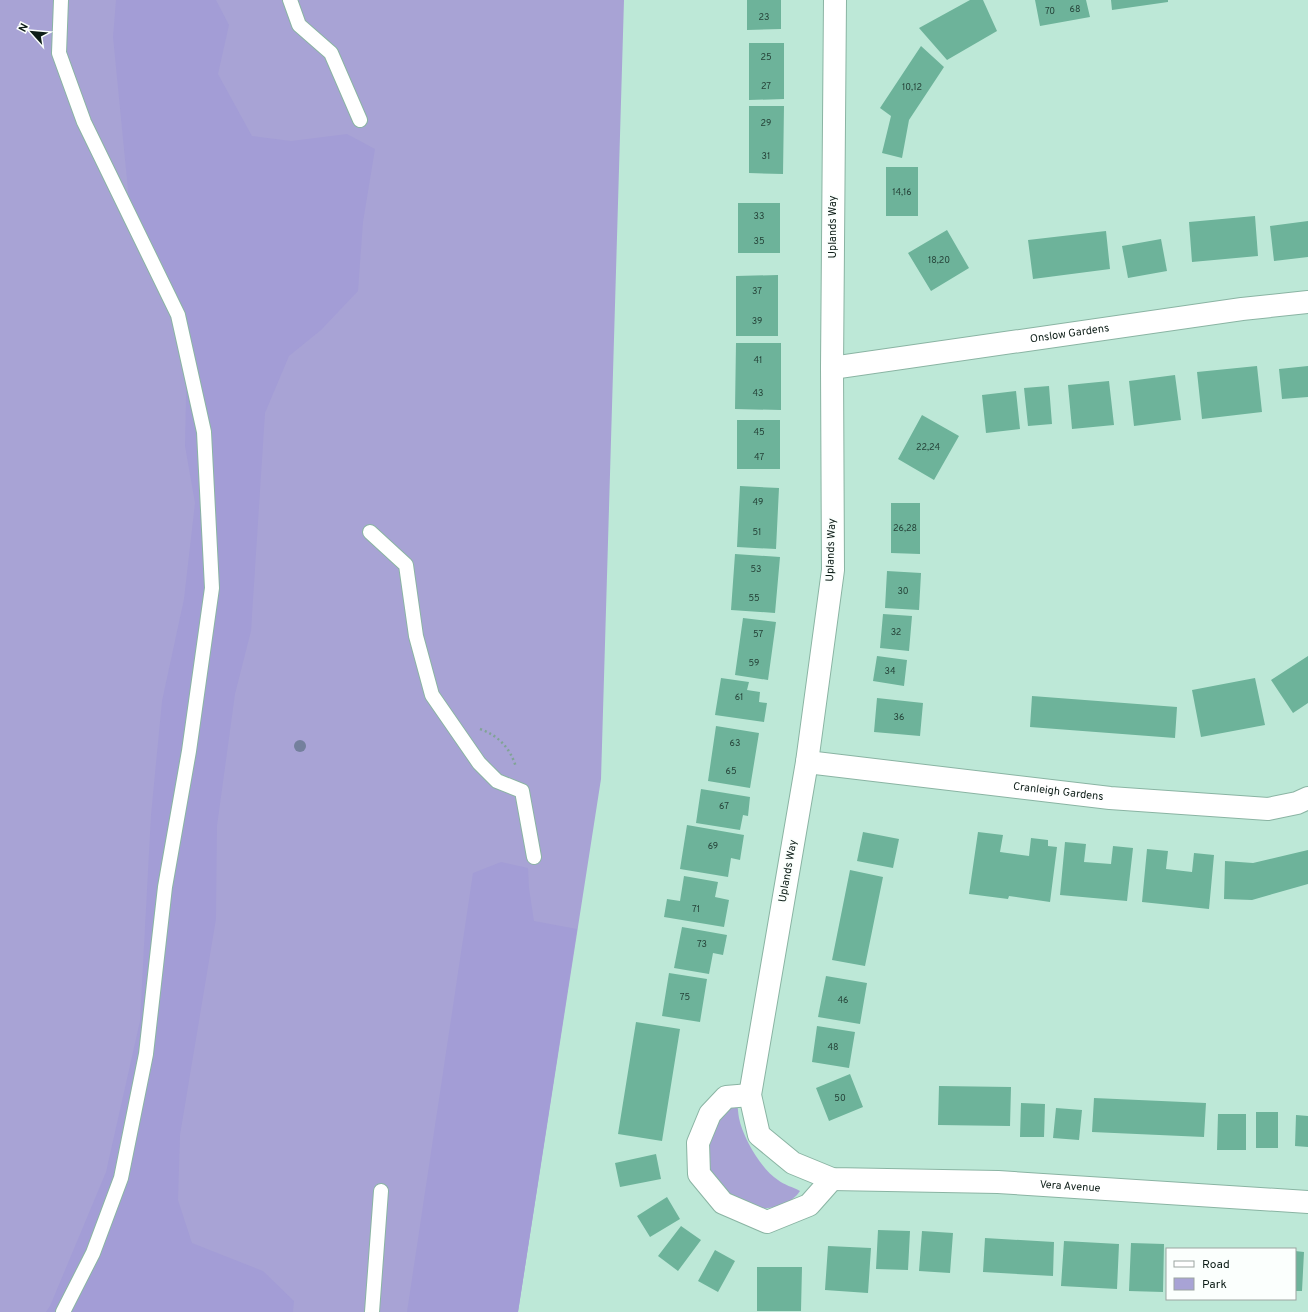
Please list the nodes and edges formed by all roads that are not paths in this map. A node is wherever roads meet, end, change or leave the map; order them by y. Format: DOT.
graph roads {
  1 [pos="61,0"];
  2 [pos="290,0"];
  3 [pos="835,0"];
  4 [pos="360,120"];
  5 [pos="1308,302"];
  6 [pos="832,368"];
  7 [pos="370,532"];
  8 [pos="807,762"];
  9 [pos="1308,798"];
  10 [pos="534,857"];
  11 [pos="750,1095"];
  12 [pos="832,1179"];
  13 [pos="381,1191"];
  14 [pos="1308,1202"];
  15 [pos="63,1312"];
  16 [pos="372,1312"];
  1 -- 15 [label="lane"];
  2 -- 4 [label="lane"];
  3 -- 6 [label="street, Uplands Way"];
  5 -- 6 [label="street, Onslow Gardens"];
  6 -- 8 [label="street, Uplands Way"];
  7 -- 10 [label="lane"];
  8 -- 9 [label="street, Cranleigh Gardens"];
  8 -- 11 [label="street, Uplands Way"];
  11 -- 12 [label="street, Uplands Way"];
  11 -- 12 [label="street"];
  12 -- 14 [label="street, Vera Avenue"];
  13 -- 16 [label="lane"];
}
